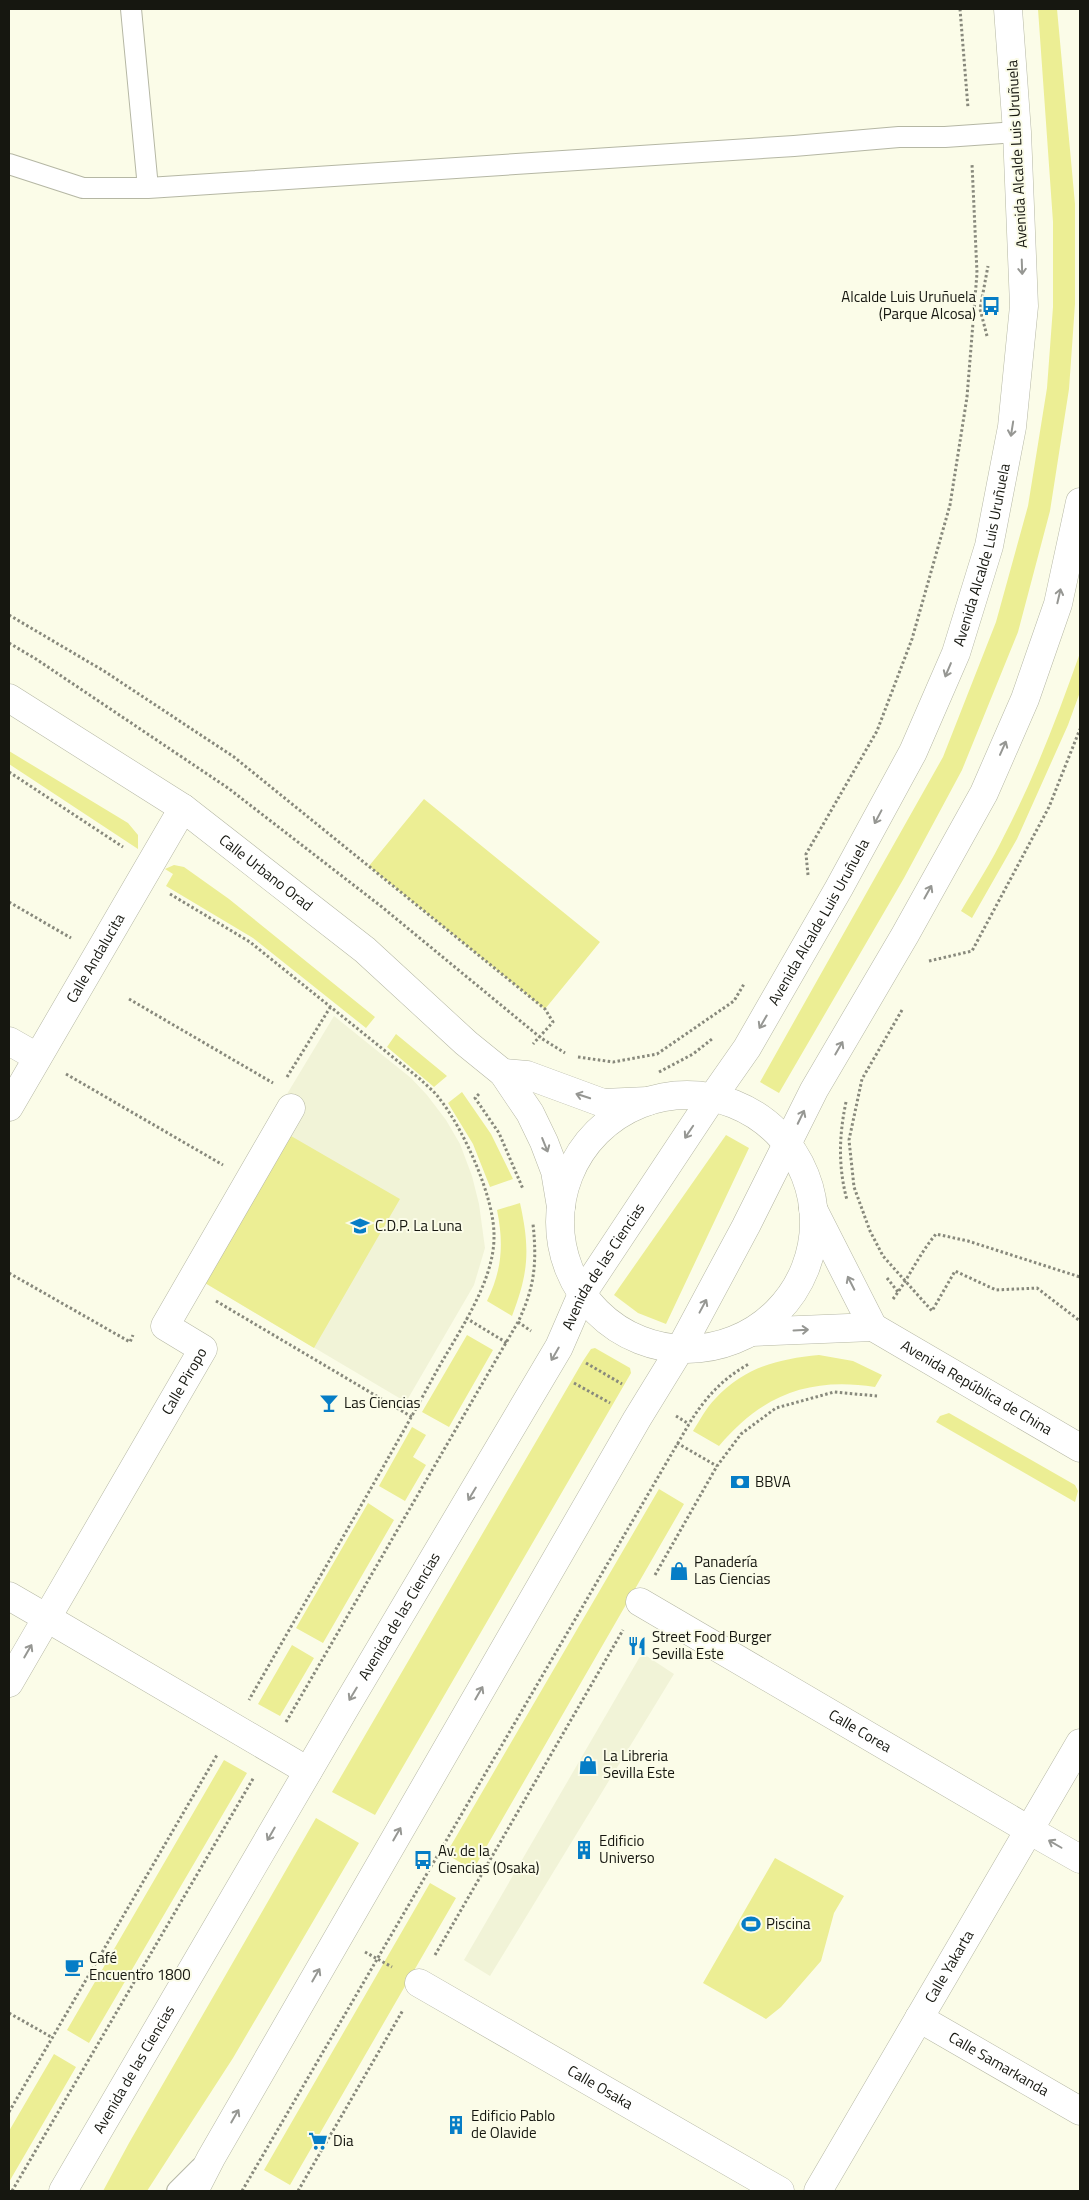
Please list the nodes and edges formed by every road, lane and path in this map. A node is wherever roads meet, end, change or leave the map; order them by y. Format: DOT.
graph roads {
  1 [pos="132,9"];
  2 [pos="960,9"];
  3 [pos="1008,9"];
  4 [pos="1017,132"];
  5 [pos="970,135"];
  6 [pos="9,164"];
  7 [pos="148,188"];
  8 [pos="988,262"];
  9 [pos="988,343"];
  10 [pos="1080,502"];
  11 [pos="9,615"];
  12 [pos="9,643"];
  13 [pos="9,698"];
  14 [pos="1080,729"];
  15 [pos="9,772"];
  16 [pos="182,808"];
  17 [pos="148,866"];
  18 [pos="809,873"];
  19 [pos="9,902"];
  20 [pos="97,954"];
  21 [pos="925,968"];
  22 [pos="129,999"];
  23 [pos="734,1001"];
  24 [pos="906,1002"];
  25 [pos="332,1006"];
  26 [pos="715,1036"];
  27 [pos="541,1038"];
  28 [pos="9,1041"];
  29 [pos="533,1044"];
  30 [pos="747,1048"];
  31 [pos="538,1050"];
  32 [pos="38,1057"];
  33 [pos="503,1073"];
  34 [pos="286,1079"];
  35 [pos="650,1088"];
  36 [pos="712,1098"];
  37 [pos="281,1100"];
  38 [pos="846,1100"];
  39 [pos="9,1107"];
  40 [pos="788,1145"];
  41 [pos="228,1167"];
  42 [pos="525,1196"];
  43 [pos="848,1204"];
  44 [pos="561,1206"];
  45 [pos="813,1209"];
  46 [pos="532,1220"];
  47 [pos="882,1272"];
  48 [pos="9,1273"];
  49 [pos="1080,1277"];
  50 [pos="906,1281"];
  51 [pos="189,1285"];
  52 [pos="582,1294"];
  53 [pos="466,1318"];
  54 [pos="1080,1321"];
  55 [pos="874,1326"];
  56 [pos="752,1332"];
  57 [pos="134,1333"];
  58 [pos="507,1343"];
  59 [pos="680,1349"];
  60 [pos="756,1361"];
  61 [pos="583,1362"];
  62 [pos="572,1382"];
  63 [pos="624,1385"];
  64 [pos="877,1396"];
  65 [pos="613,1405"];
  66 [pos="412,1417"];
  67 [pos="677,1443"];
  68 [pos="1080,1448"];
  69 [pos="717,1466"];
  70 [pos="9,1596"];
  71 [pos="640,1602"];
  72 [pos="46,1618"];
  73 [pos="9,1683"];
  74 [pos="232,1727"];
  75 [pos="1080,1742"];
  76 [pos="270,1750"];
  77 [pos="308,1772"];
  78 [pos="1029,1830"];
  79 [pos="1080,1859"];
  80 [pos="338,1937"];
  81 [pos="377,1959"];
  82 [pos="419,1983"];
  83 [pos="9,2014"];
  84 [pos="919,2018"];
  85 [pos="53,2038"];
  86 [pos="1080,2110"];
  87 [pos="9,2112"];
  88 [pos="211,2158"];
  89 [pos="12,2191"];
  90 [pos="63,2191"];
  91 [pos="177,2191"];
  92 [pos="194,2191"];
  93 [pos="242,2191"];
  94 [pos="298,2191"];
  95 [pos="780,2191"];
  96 [pos="818,2191"];
  1 -- 7 [label="lane"];
  2 -- 5 [label="path"];
  3 -- 4 [label="main road, Avenida Alcalde Luis Uruñuela"];
  4 -- 5 [label="lane"];
  4 -- 30 [label="main road, Avenida Alcalde Luis Uruñuela, one-way"];
  5 -- 7 [label="lane"];
  5 -- 18 [label="path"];
  6 -- 7 [label="lane"];
  8 -- 9 [label="path"];
  40 -- 10 [label="main road, one-way"];
  11 -- 27 [label="path"];
  12 -- 27 [label="path"];
  13 -- 16 [label="main road, Calle Urbano Orad"];
  14 -- 21 [label="path"];
  15 -- 17 [label="path"];
  16 -- 17 [label="main road, Calle Andalucita"];
  16 -- 33 [label="main road, Calle Urbano Orad"];
  17 -- 20 [label="main road, Calle Andalucita"];
  17 -- 25 [label="path"];
  19 -- 20 [label="path"];
  20 -- 32 [label="main road, Calle Andalucita"];
  22 -- 37 [label="path"];
  23 -- 27 [label="path"];
  24 -- 50 [label="path"];
  25 -- 34 [label="path"];
  25 -- 53 [label="path"];
  26 -- 35 [label="path"];
  27 -- 29 [label="path"];
  28 -- 32 [label="main road"];
  29 -- 31 [label="path"];
  29 -- 33 [label="path"];
  30 -- 36 [label="main road, Avenida de las Ciencias"];
  32 -- 39 [label="main road, Calle Andalucita"];
  32 -- 41 [label="path"];
  35 -- 33 [label="main road, one-way"];
  33 -- 42 [label="path"];
  33 -- 44 [label="main road, Calle Urbano Orad, one-way"];
  35 -- 36 [label="main road"];
  35 -- 44 [label="main road"];
  36 -- 40 [label="main road"];
  36 -- 52 [label="main road, Avenida de las Ciencias, one-way"];
  37 -- 51 [label="main road, Calle Piropo"];
  38 -- 43 [label="path"];
  40 -- 45 [label="main road"];
  59 -- 40 [label="main road, one-way"];
  44 -- 52 [label="main road"];
  55 -- 45 [label="main road, one-way"];
  45 -- 56 [label="main road"];
  46 -- 58 [label="path"];
  47 -- 50 [label="path"];
  48 -- 57 [label="path"];
  49 -- 50 [label="path"];
  50 -- 54 [label="path"];
  51 -- 66 [label="path"];
  51 -- 72 [label="main road, Calle Piropo"];
  52 -- 59 [label="main road"];
  52 -- 77 [label="main road, Avenida de las Ciencias, one-way"];
  53 -- 58 [label="path"];
  53 -- 66 [label="path"];
  56 -- 55 [label="main road, one-way"];
  55 -- 68 [label="main road, Avenida República de China"];
  56 -- 59 [label="main road"];
  58 -- 76 [label="path"];
  80 -- 59 [label="main road, one-way"];
  60 -- 67 [label="path"];
  61 -- 63 [label="path"];
  62 -- 65 [label="path"];
  64 -- 69 [label="path"];
  66 -- 74 [label="path"];
  67 -- 69 [label="path"];
  67 -- 81 [label="path"];
  69 -- 71 [label="path"];
  70 -- 72 [label="main road"];
  71 -- 78 [label="main road, Calle Corea"];
  71 -- 82 [label="path"];
  73 -- 72 [label="main road, Calle Piropo, one-way"];
  72 -- 74 [label="main road"];
  74 -- 76 [label="main road"];
  74 -- 85 [label="path"];
  75 -- 78 [label="main road, Calle Yakarta"];
  76 -- 77 [label="main road"];
  76 -- 89 [label="path"];
  77 -- 90 [label="main road, Avenida de las Ciencias, one-way"];
  79 -- 78 [label="main road, Calle Corea, one-way"];
  78 -- 84 [label="main road, Calle Yakarta"];
  80 -- 81 [label="path"];
  88 -- 80 [label="main road, one-way"];
  81 -- 82 [label="path"];
  81 -- 93 [label="path"];
  82 -- 94 [label="path"];
  82 -- 95 [label="main road, Calle Osaka"];
  83 -- 85 [label="path"];
  84 -- 86 [label="main road, Calle Samarkanda"];
  84 -- 96 [label="main road, Calle Yakarta"];
  85 -- 87 [label="path"];
  88 -- 91 [label="lane"];
  88 -- 92 [label="main road"];
}
